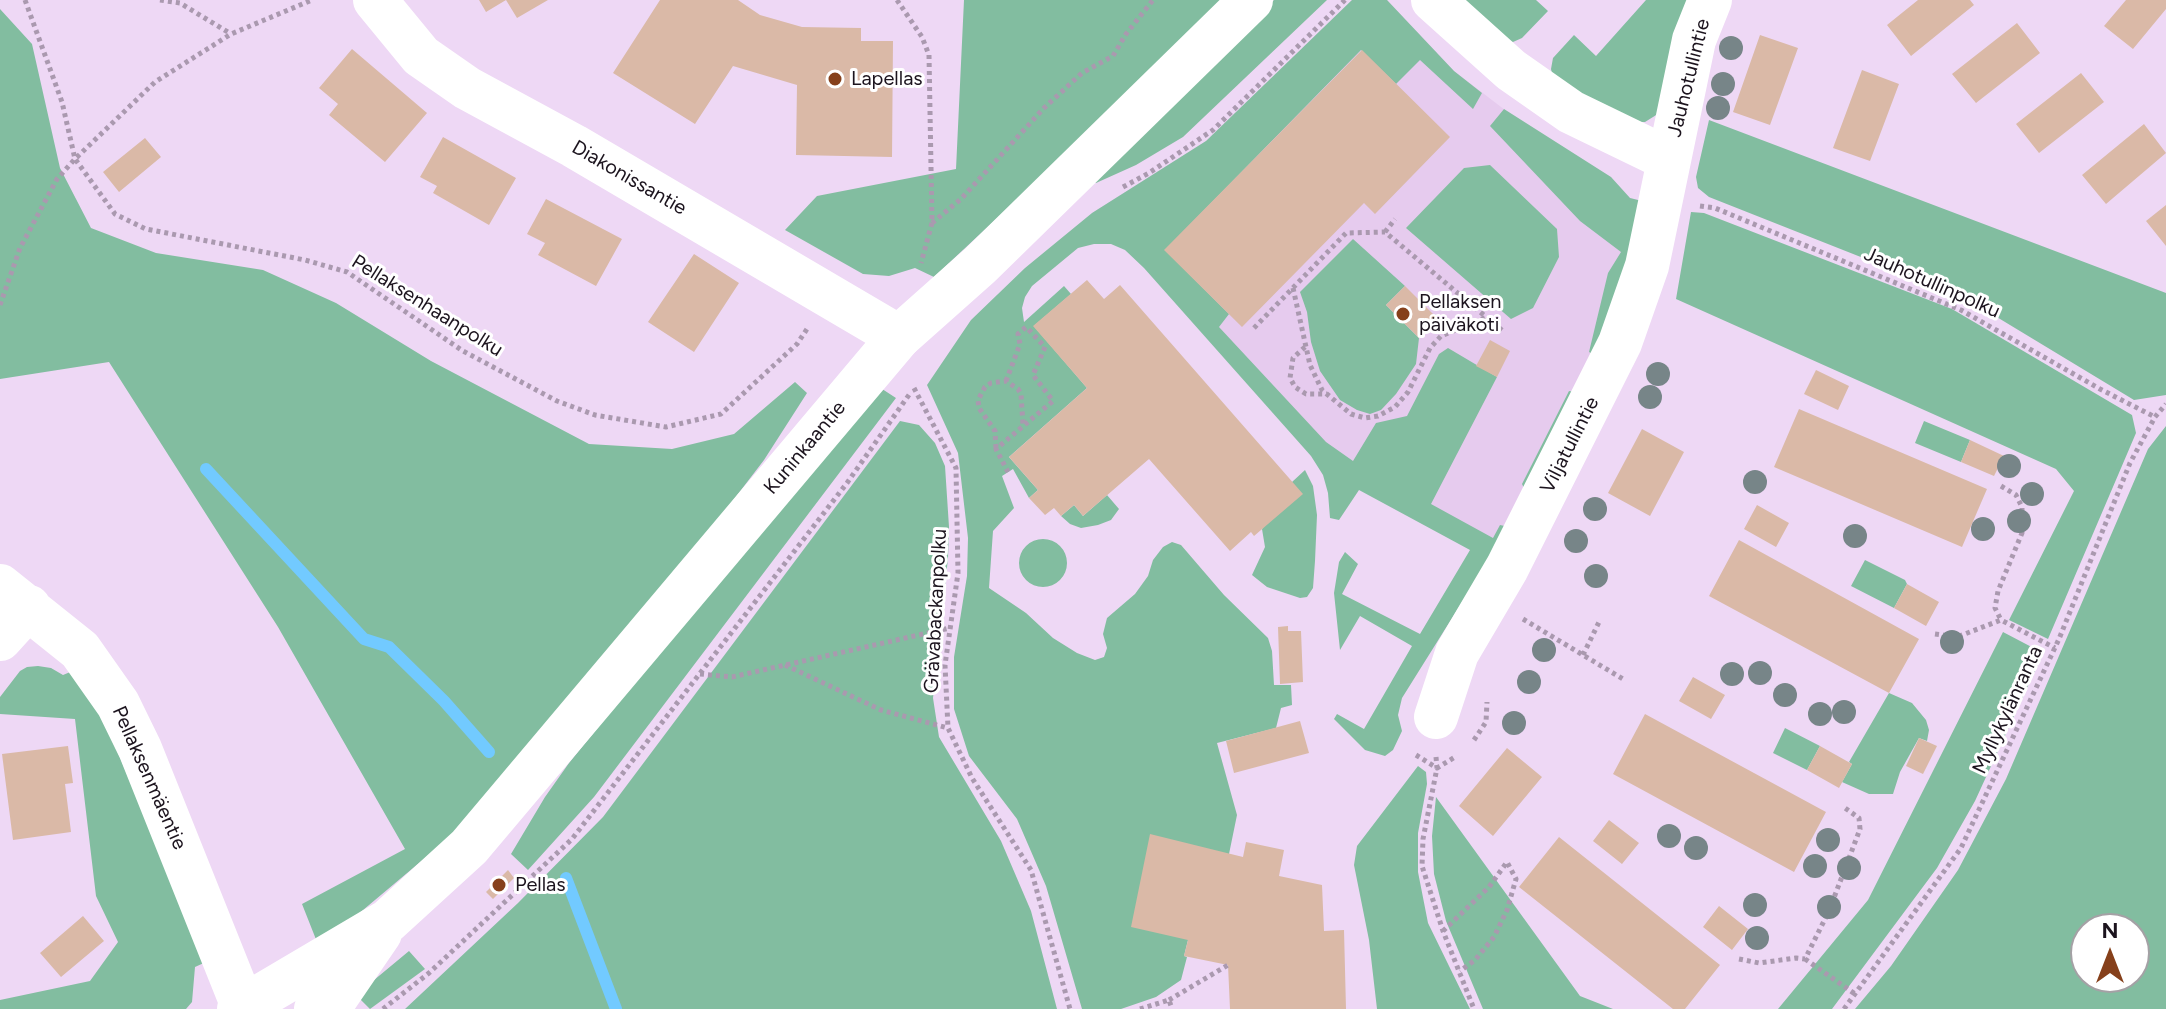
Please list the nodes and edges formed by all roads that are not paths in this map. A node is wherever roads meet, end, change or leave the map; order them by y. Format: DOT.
graph roads {
  1 [pos="375,0"];
  2 [pos="1251,0"];
  3 [pos="1433,0"];
  4 [pos="1710,0"];
  5 [pos="1668,159"];
  6 [pos="899,337"];
  7 [pos="14,596"];
  8 [pos="0,639"];
  9 [pos="1436,717"];
  10 [pos="388,921"];
  11 [pos="242,1008"];
  12 [pos="316,1009"];
  1 -- 6 [label="street, Diakonissantie"];
  2 -- 6 [label="street, Kuninkaantie"];
  3 -- 5 [label="street, Jauhotullintie"];
  4 -- 5 [label="street, Jauhotullintie"];
  5 -- 9 [label="street, Viljatullintie"];
  6 -- 10 [label="street, Kuninkaantie"];
  7 -- 8 [label="street"];
  7 -- 11 [label="street, Pellaksenmäentie"];
  10 -- 11 [label="street, Kuninkaantie"];
  10 -- 12 [label="street, Kuninkaantie"];
}
